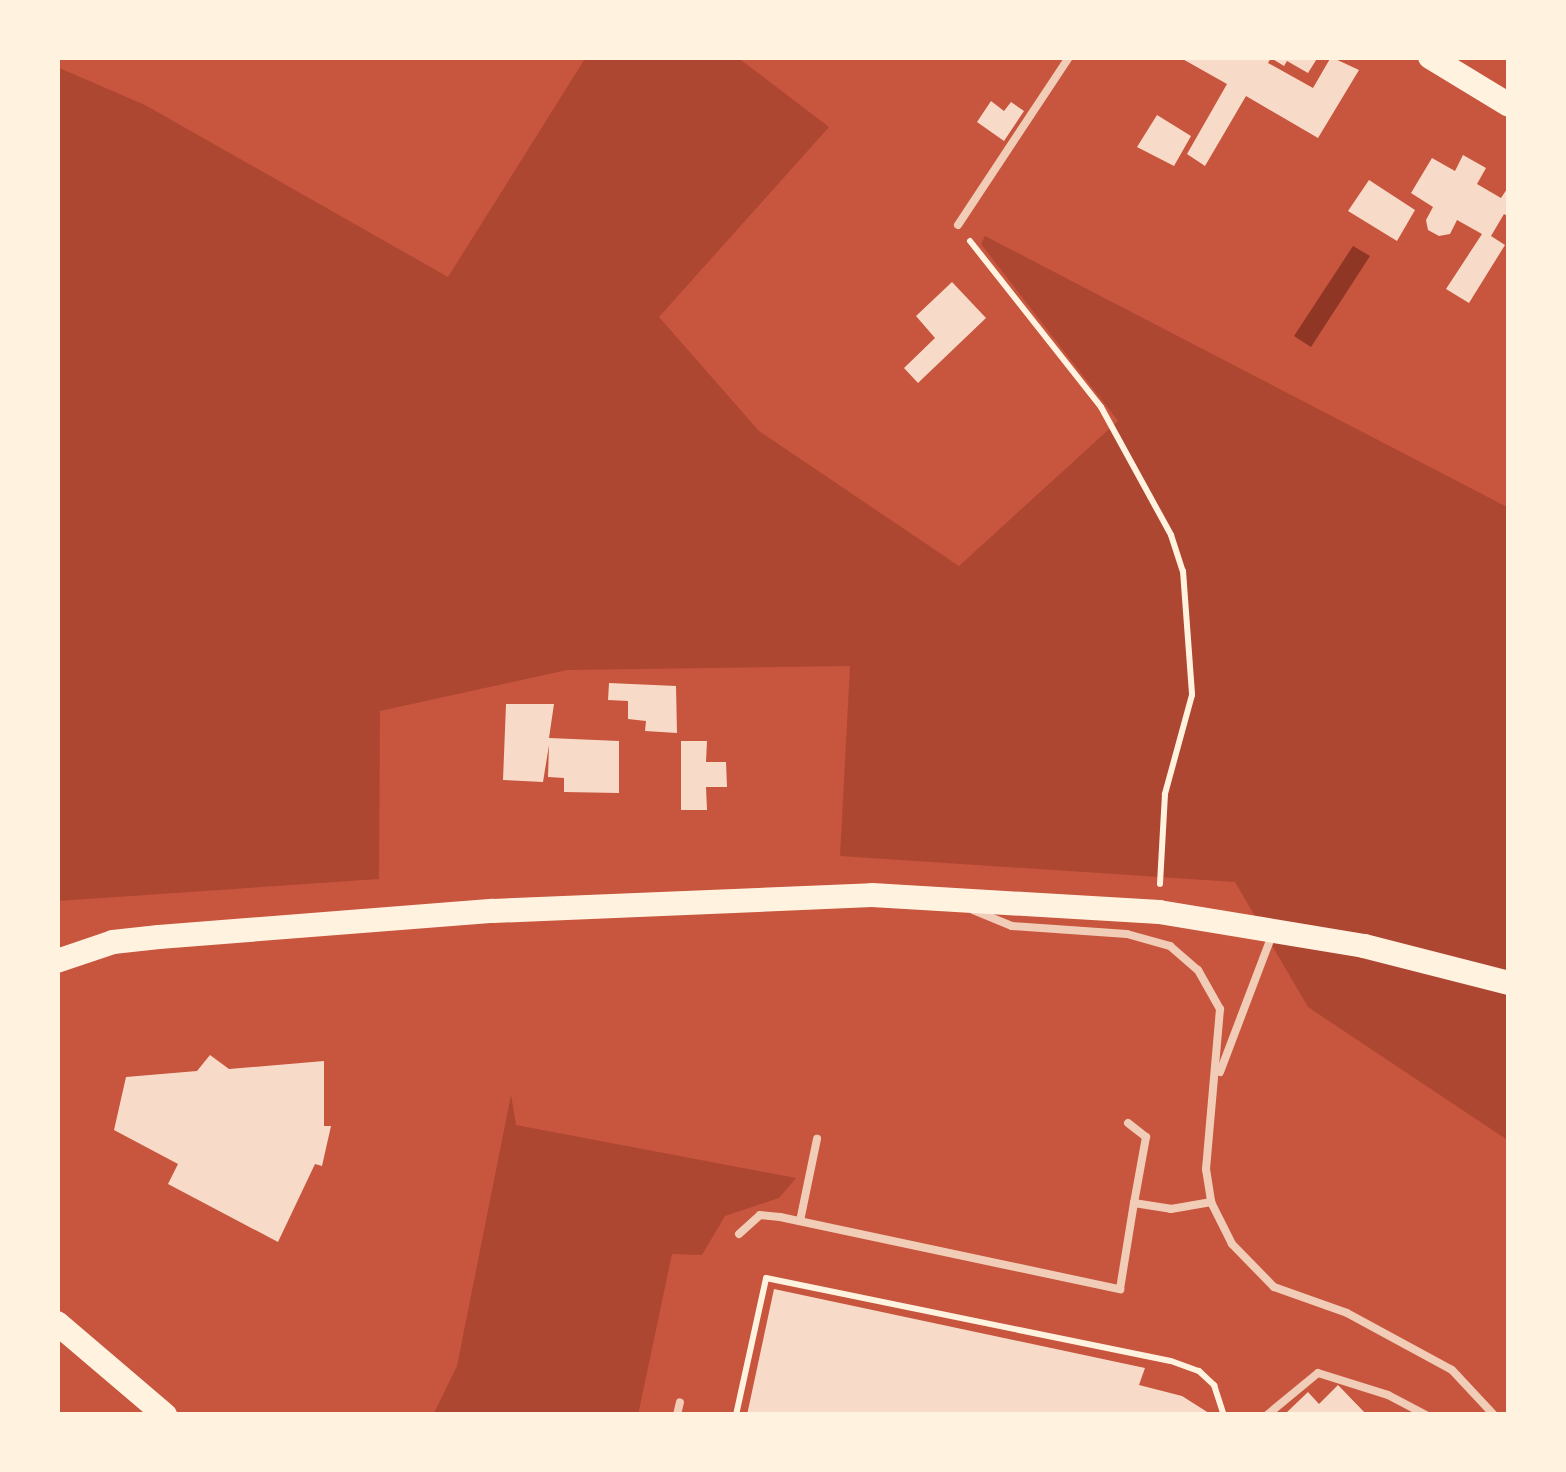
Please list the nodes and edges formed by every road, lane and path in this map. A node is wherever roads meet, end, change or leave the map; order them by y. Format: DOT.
graph roads {
  1 [pos="1069,57"];
  2 [pos="1430,57"];
  3 [pos="1509,105"];
  4 [pos="958,226"];
  5 [pos="944,897"];
  6 [pos="1159,912"];
  7 [pos="1274,929"];
  8 [pos="63,963"];
  9 [pos="1509,983"];
  10 [pos="1217,1079"];
  11 [pos="1128,1123"];
  12 [pos="818,1139"];
  13 [pos="1211,1202"];
  14 [pos="1134,1203"];
  15 [pos="800,1221"];
  16 [pos="739,1234"];
  17 [pos="57,1324"];
  18 [pos="680,1402"];
  19 [pos="165,1415"];
  20 [pos="677,1415"];
  21 [pos="736,1415"];
  22 [pos="1224,1415"];
  23 [pos="1267,1415"];
  24 [pos="1426,1415"];
  25 [pos="1494,1415"];
  1 -- 4 [label="lane"];
  2 -- 3 [label="main road"];
  4 -- 6 [label="path"];
  5 -- 6 [label="main road"];
  5 -- 8 [label="main road"];
  5 -- 10 [label="lane"];
  6 -- 7 [label="main road"];
  7 -- 9 [label="main road"];
  7 -- 10 [label="lane"];
  10 -- 13 [label="lane"];
  11 -- 14 [label="lane"];
  12 -- 15 [label="lane"];
  13 -- 14 [label="lane"];
  13 -- 25 [label="lane"];
  14 -- 15 [label="lane"];
  15 -- 16 [label="lane"];
  17 -- 19 [label="main road"];
  18 -- 20 [label="lane"];
  21 -- 22 [label="path"];
  23 -- 24 [label="lane"];
}
